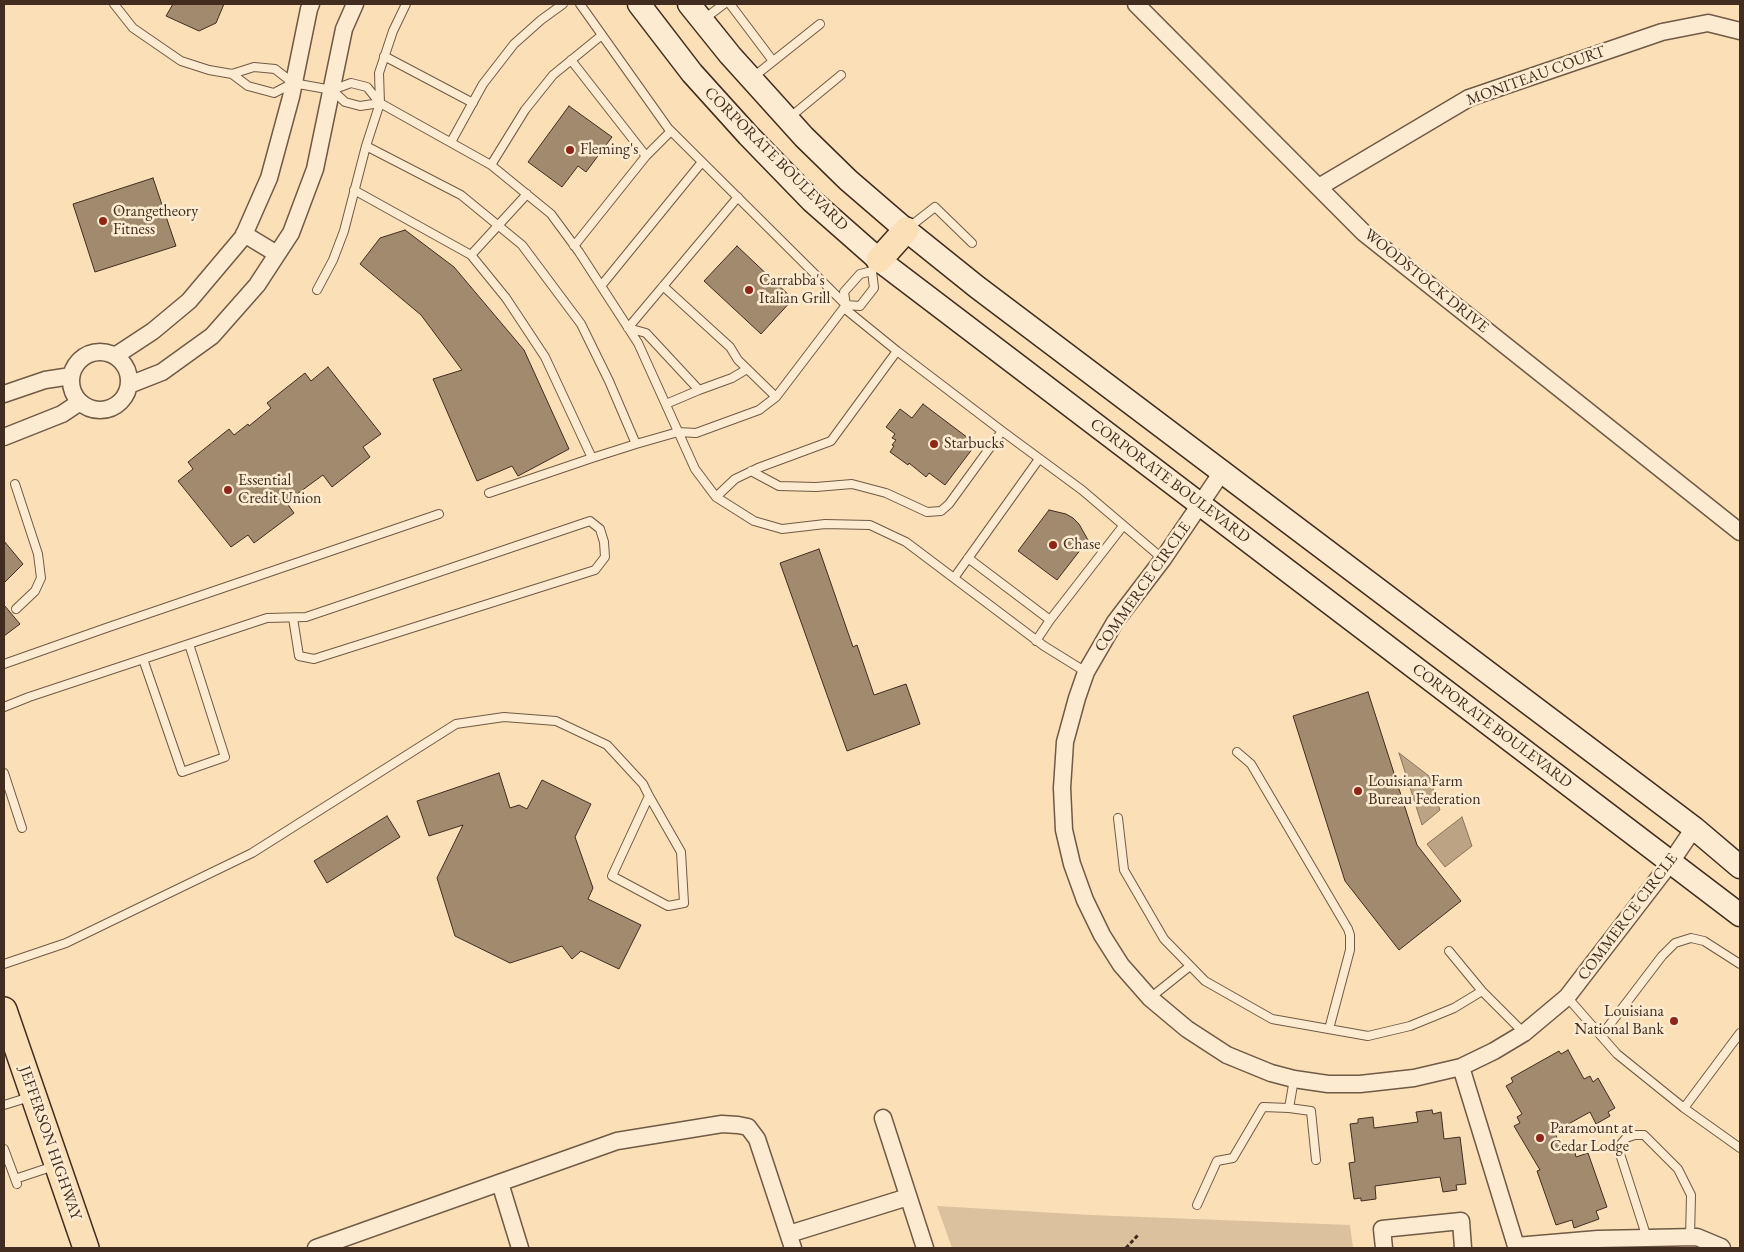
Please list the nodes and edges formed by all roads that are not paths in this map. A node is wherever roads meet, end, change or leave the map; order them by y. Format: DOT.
graph roads {
  1 [pos="114,4"];
  2 [pos="311,4"];
  3 [pos="355,4"];
  4 [pos="406,4"];
  5 [pos="563,4"];
  6 [pos="580,4"];
  7 [pos="639,4"];
  8 [pos="724,4"];
  9 [pos="730,4"];
  10 [pos="1136,4"];
  11 [pos="696,12"];
  12 [pos="820,24"];
  13 [pos="1740,31"];
  14 [pos="602,35"];
  15 [pos="384,56"];
  16 [pos="571,60"];
  17 [pos="773,61"];
  18 [pos="232,74"];
  19 [pos="841,75"];
  20 [pos="750,79"];
  21 [pos="294,83"];
  22 [pos="332,90"];
  23 [pos="380,103"];
  24 [pos="472,103"];
  25 [pos="787,120"];
  26 [pos="671,131"];
  27 [pos="451,142"];
  28 [pos="366,146"];
  29 [pos="646,156"];
  30 [pos="702,162"];
  31 [pos="491,165"];
  32 [pos="1319,187"];
  33 [pos="354,190"];
  34 [pos="527,194"];
  35 [pos="738,197"];
  36 [pos="499,226"];
  37 [pos="906,230"];
  38 [pos="244,234"];
  39 [pos="972,244"];
  40 [pos="574,246"];
  41 [pos="277,254"];
  42 [pos="471,255"];
  43 [pos="875,266"];
  44 [pos="601,286"];
  45 [pos="662,286"];
  46 [pos="317,290"];
  47 [pos="845,306"];
  48 [pos="628,328"];
  49 [pos="897,351"];
  50 [pos="115,356"];
  51 [pos="747,369"];
  52 [pos="71,376"];
  53 [pos="129,385"];
  54 [pos="699,390"];
  55 [pos="4,394"];
  56 [pos="776,397"];
  57 [pos="80,402"];
  58 [pos="666,404"];
  59 [pos="1002,431"];
  60 [pos="678,432"];
  61 [pos="4,437"];
  62 [pos="636,444"];
  63 [pos="592,458"];
  64 [pos="1039,459"];
  65 [pos="751,471"];
  66 [pos="1222,472"];
  67 [pos="15,484"];
  68 [pos="489,493"];
  69 [pos="716,497"];
  70 [pos="1201,505"];
  71 [pos="438,514"];
  72 [pos="1123,526"];
  73 [pos="1740,532"];
  74 [pos="968,558"];
  75 [pos="1163,560"];
  76 [pos="954,578"];
  77 [pos="16,609"];
  78 [pos="293,618"];
  79 [pos="1050,620"];
  80 [pos="1036,641"];
  81 [pos="189,644"];
  82 [pos="143,659"];
  83 [pos="4,664"];
  84 [pos="1086,672"];
  85 [pos="4,707"];
  86 [pos="1237,752"];
  87 [pos="4,773"];
  88 [pos="650,796"];
  89 [pos="1118,818"];
  90 [pos="22,828"];
  91 [pos="1694,828"];
  92 [pos="1671,862"];
  93 [pos="1740,867"];
  94 [pos="1740,915"];
  95 [pos="1449,951"];
  96 [pos="4,964"];
  97 [pos="1740,964"];
  98 [pos="1190,966"];
  99 [pos="1482,991"];
  100 [pos="1567,997"];
  101 [pos="1150,998"];
  102 [pos="5,1017"];
  103 [pos="1328,1029"];
  104 [pos="1524,1033"];
  105 [pos="1740,1033"];
  106 [pos="1601,1036"];
  107 [pos="1460,1067"];
  108 [pos="1294,1079"];
  109 [pos="34,1096"];
  110 [pos="4,1105"];
  111 [pos="1289,1108"];
  112 [pos="1684,1108"];
  113 [pos="882,1118"];
  114 [pos="1740,1148"];
  115 [pos="4,1149"];
  116 [pos="1316,1160"];
  117 [pos="57,1165"];
  118 [pos="500,1183"];
  119 [pos="908,1197"];
  120 [pos="1197,1205"];
  121 [pos="1647,1238"];
  122 [pos="1690,1238"];
  123 [pos="791,1241"];
  124 [pos="1511,1247"];
  125 [pos="86,1248"];
  126 [pos="316,1248"];
  127 [pos="520,1248"];
  128 [pos="925,1248"];
  129 [pos="1384,1248"];
  130 [pos="1463,1248"];
  131 [pos="1722,1248"];
  1 -- 18 [label="lane"];
  2 -- 21 [label="street"];
  3 -- 22 [label="street"];
  4 -- 15 [label="lane"];
  5 -- 24 [label="lane"];
  6 -- 14 [label="lane"];
  7 -- 43 [label="street, CORPORATE BOULEVARD"];
  8 -- 11 [label="lane"];
  9 -- 17 [label="lane"];
  10 -- 32 [label="street, WOODSTOCK DRIVE"];
  11 -- 20 [label="street"];
  12 -- 17 [label="lane"];
  13 -- 32 [label="street, MONITEAU COURT"];
  14 -- 16 [label="lane"];
  14 -- 26 [label="lane"];
  15 -- 23 [label="lane"];
  15 -- 24 [label="lane"];
  16 -- 29 [label="lane"];
  16 -- 31 [label="lane"];
  17 -- 20 [label="lane"];
  18 -- 21 [label="lane"];
  18 -- 21 [label="lane"];
  19 -- 25 [label="lane"];
  20 -- 25 [label="street"];
  21 -- 22 [label="lane"];
  21 -- 38 [label="street"];
  22 -- 23 [label="lane"];
  22 -- 23 [label="lane"];
  22 -- 41 [label="street"];
  23 -- 27 [label="lane"];
  23 -- 28 [label="lane"];
  24 -- 27 [label="lane"];
  25 -- 37 [label="street"];
  26 -- 29 [label="lane"];
  26 -- 30 [label="lane"];
  27 -- 31 [label="lane"];
  28 -- 33 [label="lane"];
  28 -- 36 [label="lane"];
  29 -- 40 [label="lane"];
  30 -- 35 [label="lane"];
  30 -- 44 [label="lane"];
  31 -- 34 [label="lane"];
  32 -- 73 [label="street, WOODSTOCK DRIVE"];
  33 -- 42 [label="lane"];
  33 -- 46 [label="lane"];
  34 -- 36 [label="lane"];
  34 -- 40 [label="lane"];
  35 -- 45 [label="lane"];
  35 -- 47 [label="lane"];
  36 -- 42 [label="lane"];
  36 -- 62 [label="lane"];
  37 -- 39 [label="lane"];
  37 -- 43 [label="main road"];
  37 -- 66 [label="street"];
  38 -- 41 [label="street"];
  38 -- 50 [label="street"];
  40 -- 44 [label="lane"];
  41 -- 53 [label="street"];
  42 -- 63 [label="lane"];
  43 -- 47 [label="lane"];
  43 -- 47 [label="lane"];
  43 -- 70 [label="street, CORPORATE BOULEVARD"];
  44 -- 48 [label="lane"];
  45 -- 48 [label="lane"];
  45 -- 51 [label="lane"];
  47 -- 49 [label="lane"];
  47 -- 56 [label="lane"];
  48 -- 54 [label="lane"];
  48 -- 58 [label="lane"];
  49 -- 59 [label="lane"];
  49 -- 65 [label="lane"];
  50 -- 52 [label="street"];
  50 -- 53 [label="street"];
  51 -- 54 [label="lane"];
  51 -- 56 [label="lane"];
  52 -- 55 [label="street"];
  52 -- 57 [label="street"];
  53 -- 57 [label="street"];
  54 -- 58 [label="lane"];
  56 -- 60 [label="lane"];
  57 -- 61 [label="street"];
  58 -- 60 [label="lane"];
  59 -- 64 [label="lane"];
  59 -- 65 [label="lane"];
  60 -- 62 [label="lane"];
  60 -- 69 [label="lane"];
  62 -- 63 [label="lane"];
  63 -- 68 [label="lane"];
  64 -- 72 [label="lane"];
  64 -- 74 [label="lane"];
  65 -- 69 [label="lane"];
  66 -- 70 [label="street, COMMERCE CIRCLE"];
  66 -- 91 [label="street"];
  67 -- 77 [label="lane"];
  69 -- 76 [label="lane"];
  70 -- 75 [label="street, COMMERCE CIRCLE"];
  70 -- 92 [label="street, CORPORATE BOULEVARD"];
  71 -- 83 [label="lane"];
  72 -- 75 [label="lane"];
  72 -- 79 [label="lane"];
  74 -- 76 [label="lane"];
  74 -- 79 [label="lane"];
  75 -- 84 [label="street, COMMERCE CIRCLE"];
  76 -- 80 [label="lane"];
  78 -- 78 [label="lane"];
  78 -- 81 [label="lane"];
  79 -- 80 [label="lane"];
  80 -- 84 [label="lane"];
  81 -- 82 [label="lane"];
  81 -- 82 [label="lane"];
  82 -- 85 [label="lane"];
  84 -- 101 [label="street, COMMERCE CIRCLE"];
  86 -- 103 [label="lane"];
  87 -- 90 [label="lane"];
  88 -- 88 [label="lane"];
  88 -- 96 [label="lane"];
  89 -- 98 [label="lane"];
  91 -- 92 [label="street, COMMERCE CIRCLE"];
  91 -- 93 [label="street"];
  92 -- 94 [label="street, CORPORATE BOULEVARD"];
  92 -- 100 [label="street, COMMERCE CIRCLE"];
  95 -- 99 [label="lane"];
  97 -- 106 [label="lane"];
  98 -- 101 [label="lane"];
  98 -- 103 [label="lane"];
  99 -- 103 [label="lane"];
  99 -- 104 [label="lane"];
  100 -- 104 [label="street, COMMERCE CIRCLE"];
  100 -- 106 [label="lane"];
  101 -- 108 [label="street, COMMERCE CIRCLE"];
  102 -- 109 [label="main road, JEFFERSON HIGHWAY"];
  104 -- 107 [label="street, COMMERCE CIRCLE"];
  105 -- 112 [label="lane"];
  106 -- 112 [label="lane"];
  107 -- 108 [label="street, COMMERCE CIRCLE"];
  107 -- 124 [label="street"];
  108 -- 111 [label="lane"];
  109 -- 110 [label="lane"];
  109 -- 117 [label="main road, JEFFERSON HIGHWAY"];
  111 -- 116 [label="lane"];
  111 -- 120 [label="lane"];
  112 -- 114 [label="lane"];
  113 -- 119 [label="street"];
  115 -- 117 [label="lane"];
  117 -- 125 [label="main road, JEFFERSON HIGHWAY"];
  118 -- 123 [label="street"];
  118 -- 126 [label="street"];
  118 -- 127 [label="street"];
  119 -- 123 [label="street"];
  119 -- 128 [label="street"];
  121 -- 122 [label="street"];
  121 -- 122 [label="lane"];
  121 -- 124 [label="street"];
  122 -- 131 [label="street"];
  129 -- 130 [label="street"];
}
